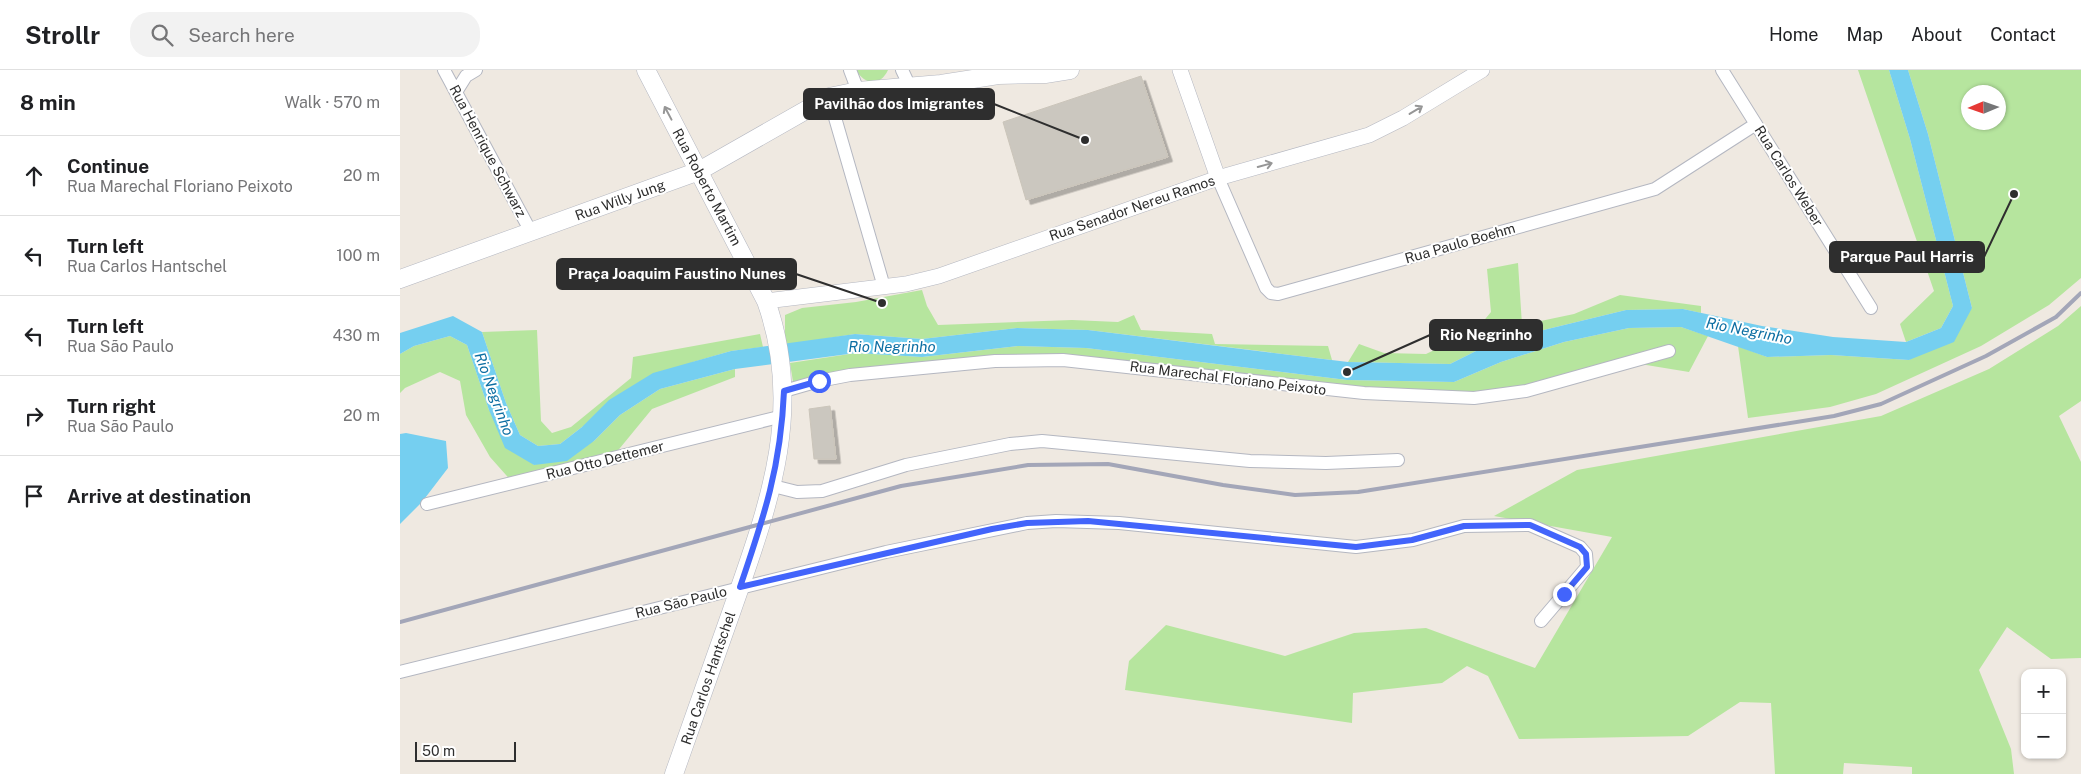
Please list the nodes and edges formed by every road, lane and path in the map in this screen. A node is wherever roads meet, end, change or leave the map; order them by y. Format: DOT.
graph roads {
  1 [pos="444,70"];
  2 [pos="476,70"];
  3 [pos="646,70"];
  4 [pos="850,70"];
  5 [pos="902,70"];
  6 [pos="1070,70"];
  7 [pos="1180,70"];
  8 [pos="1482,70"];
  9 [pos="1722,70"];
  10 [pos="1005,72"];
  11 [pos="910,87"];
  12 [pos="858,90"];
  13 [pos="456,92"];
  14 [pos="828,97"];
  15 [pos="1756,124"];
  16 [pos="699,171"];
  17 [pos="1218,178"];
  18 [pos="531,232"];
  19 [pos="400,279"];
  20 [pos="884,287"];
  21 [pos="766,301"];
  22 [pos="1871,308"];
  23 [pos="1669,351"];
  24 [pos="783,384"];
  25 [pos="783,416"];
  26 [pos="1398,460"];
  27 [pos="773,486"];
  28 [pos="427,504"];
  29 [pos="740,587"];
  30 [pos="1541,621"];
  31 [pos="400,672"];
  32 [pos="674,774"];
  1 -- 13 [label="street, Rua Henrique Schwarz"];
  2 -- 13 [label="street"];
  16 -- 3 [label="main road, Rua Roberto Martim, one-way"];
  4 -- 12 [label="street"];
  5 -- 11 [label="street"];
  6 -- 10 [label="main road, Rua Willy Jung"];
  7 -- 17 [label="street"];
  17 -- 8 [label="street, Rua Senador Nereu Ramos, one-way"];
  9 -- 15 [label="street, Rua Carlos Weber"];
  10 -- 11 [label="main road, Rua Willy Jung"];
  11 -- 12 [label="main road, Rua Willy Jung"];
  12 -- 14 [label="main road, Rua Willy Jung"];
  13 -- 18 [label="street, Rua Henrique Schwarz"];
  14 -- 16 [label="main road, Rua Willy Jung"];
  14 -- 20 [label="street"];
  15 -- 17 [label="street, Rua Paulo Boehm"];
  15 -- 22 [label="street, Rua Carlos Weber"];
  16 -- 18 [label="main road, Rua Willy Jung"];
  16 -- 21 [label="main road, Rua Roberto Martim"];
  17 -- 20 [label="street, Rua Senador Nereu Ramos"];
  18 -- 19 [label="main road, Rua Willy Jung"];
  20 -- 21 [label="street, Rua Senador Nereu Ramos"];
  21 -- 24 [label="main road, Rua Roberto Martim"];
  23 -- 24 [label="street, Rua Marechal Floriano Peixoto"];
  24 -- 25 [label="main road, Rua Carlos Hantschel"];
  25 -- 27 [label="main road, Rua Carlos Hantschel"];
  25 -- 28 [label="street, Rua Otto Dettemer"];
  26 -- 27 [label="street"];
  27 -- 29 [label="main road, Rua Carlos Hantschel"];
  29 -- 30 [label="street, Rua São Paulo"];
  29 -- 31 [label="street, Rua São Paulo"];
  29 -- 32 [label="main road, Rua Carlos Hantschel"];
}
